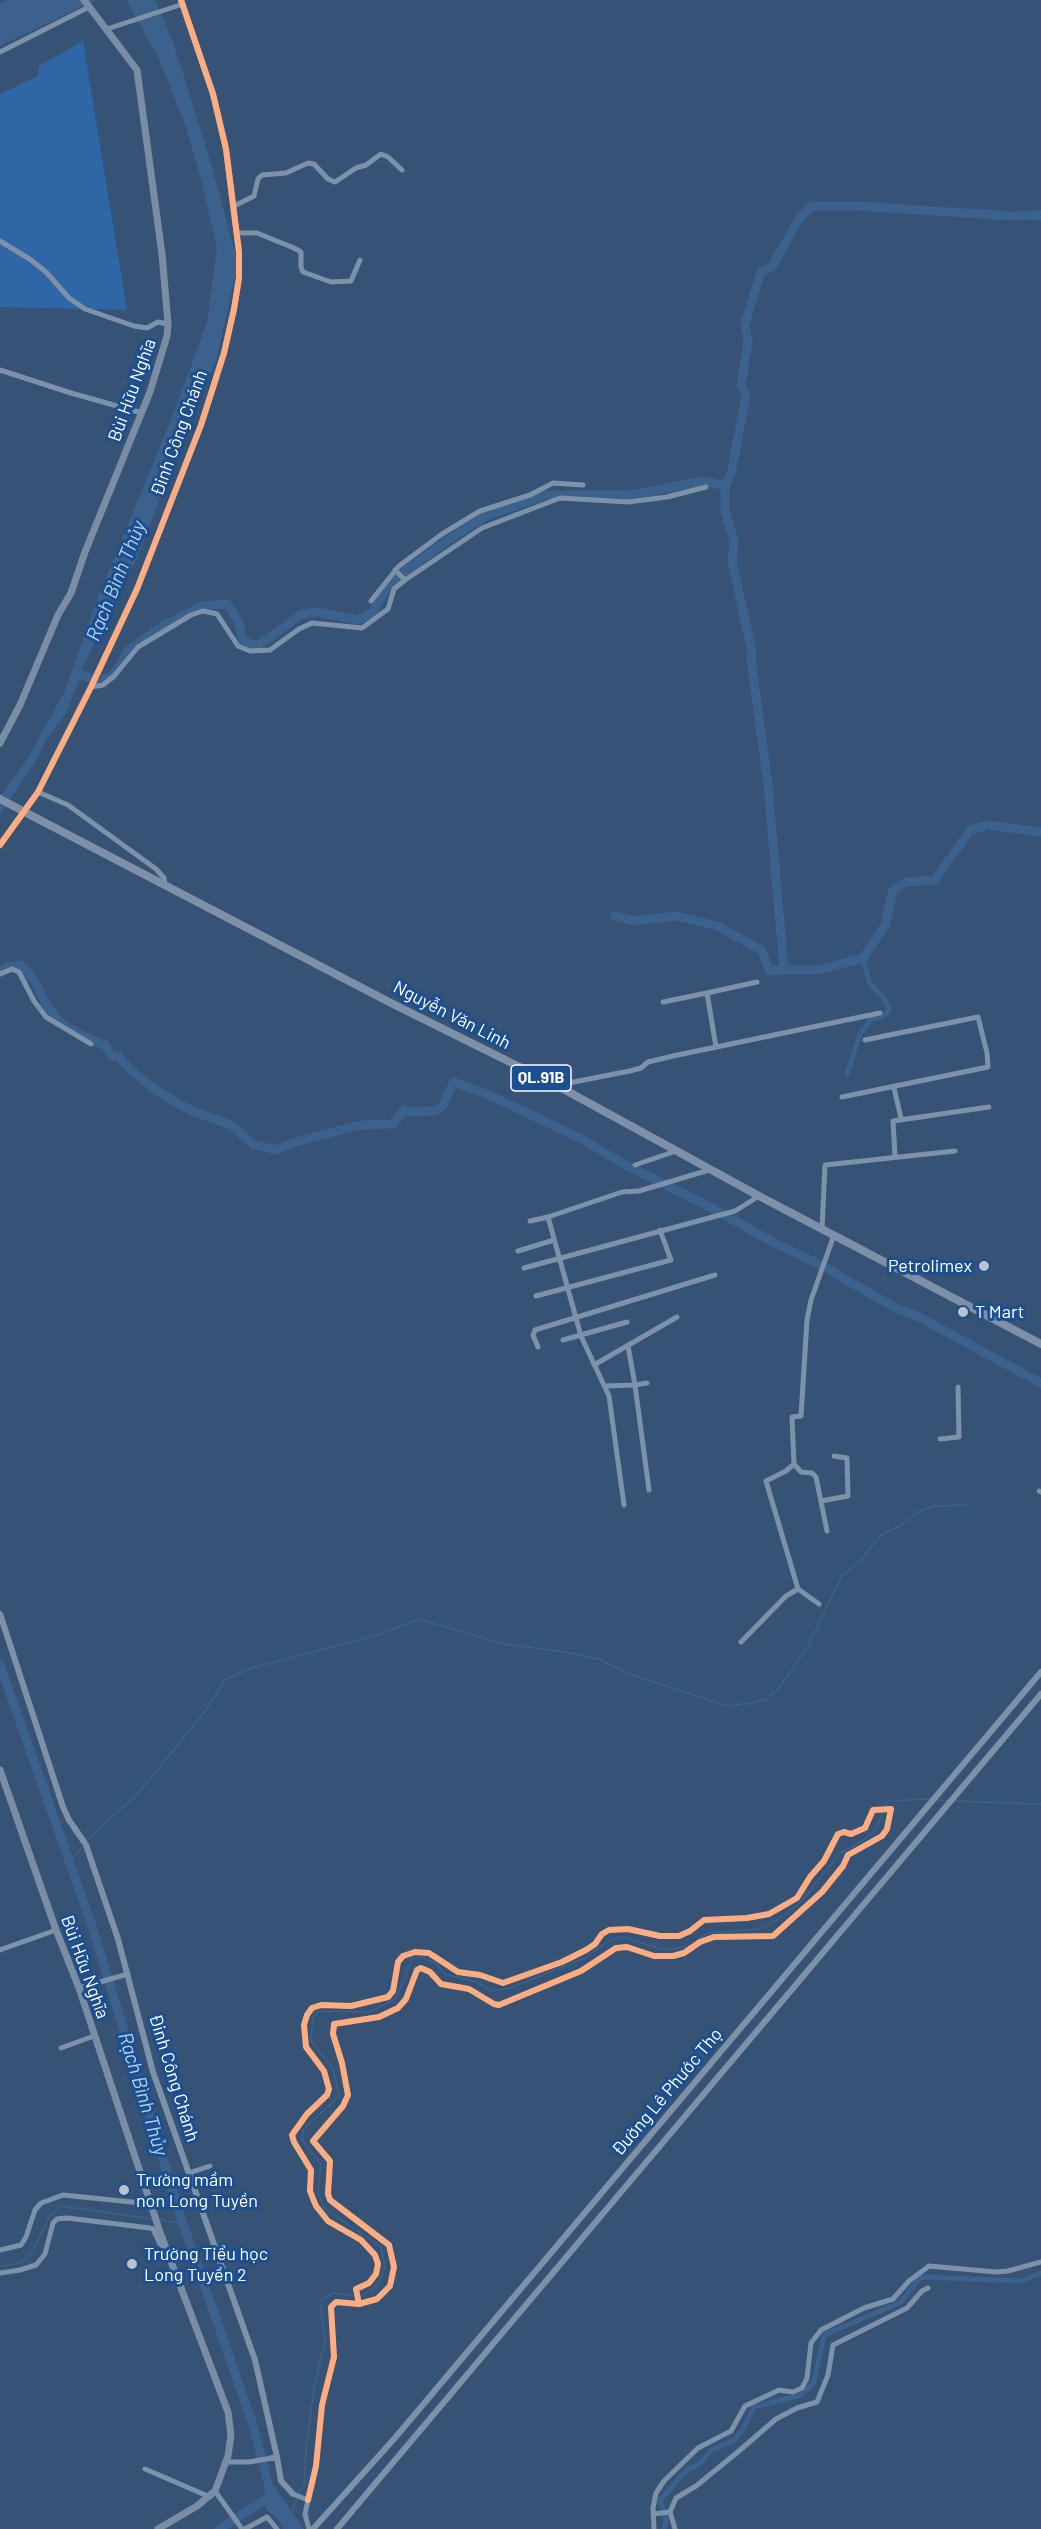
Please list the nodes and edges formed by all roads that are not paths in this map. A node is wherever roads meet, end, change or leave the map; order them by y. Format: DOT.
graph roads {
  1 [pos="182,2"];
  2 [pos="87,4"];
  3 [pos="107,29"];
  4 [pos="0,52"];
  5 [pos="402,170"];
  6 [pos="234,206"];
  7 [pos="237,233"];
  8 [pos="0,241"];
  9 [pos="360,260"];
  10 [pos="168,324"];
  11 [pos="0,370"];
  12 [pos="142,413"];
  13 [pos="583,485"];
  14 [pos="706,487"];
  15 [pos="396,570"];
  16 [pos="404,579"];
  17 [pos="371,601"];
  18 [pos="94,682"];
  19 [pos="0,743"];
  20 [pos="38,792"];
  21 [pos="0,799"];
  22 [pos="0,845"];
  23 [pos="165,885"];
  24 [pos="0,974"];
  25 [pos="757,982"];
  26 [pos="707,993"];
  27 [pos="663,1002"];
  28 [pos="880,1013"];
  29 [pos="865,1040"];
  30 [pos="91,1044"];
  31 [pos="716,1047"];
  32 [pos="556,1086"];
  33 [pos="894,1088"];
  34 [pos="842,1097"];
  35 [pos="989,1107"];
  36 [pos="901,1118"];
  37 [pos="676,1151"];
  38 [pos="955,1151"];
  39 [pos="895,1156"];
  40 [pos="635,1165"];
  41 [pos="711,1169"];
  42 [pos="759,1196"];
  43 [pos="548,1217"];
  44 [pos="530,1221"];
  45 [pos="822,1229"];
  46 [pos="660,1230"];
  47 [pos="834,1235"];
  48 [pos="554,1240"];
  49 [pos="518,1251"];
  50 [pos="558,1258"];
  51 [pos="524,1268"];
  52 [pos="715,1275"];
  53 [pos="568,1288"];
  54 [pos="536,1296"];
  55 [pos="576,1317"];
  56 [pos="677,1317"];
  57 [pos="627,1322"];
  58 [pos="581,1336"];
  59 [pos="563,1340"];
  60 [pos="1041,1344"];
  61 [pos="628,1346"];
  62 [pos="538,1347"];
  63 [pos="594,1365"];
  64 [pos="647,1383"];
  65 [pos="635,1385"];
  66 [pos="605,1386"];
  67 [pos="958,1387"];
  68 [pos="940,1439"];
  69 [pos="834,1456"];
  70 [pos="794,1464"];
  71 [pos="649,1490"];
  72 [pos="821,1501"];
  73 [pos="624,1504"];
  74 [pos="827,1532"];
  75 [pos="798,1589"];
  76 [pos="819,1604"];
  77 [pos="0,1614"];
  78 [pos="741,1641"];
  79 [pos="1041,1672"];
  80 [pos="1041,1694"];
  81 [pos="0,1770"];
  82 [pos="885,1858"];
  83 [pos="897,1868"];
  84 [pos="56,1930"];
  85 [pos="0,1950"];
  86 [pos="128,1974"];
  87 [pos="79,1988"];
  88 [pos="94,2036"];
  89 [pos="61,2048"];
  90 [pos="210,2166"];
  91 [pos="189,2173"];
  92 [pos="605,2189"];
  93 [pos="617,2199"];
  94 [pos="152,2207"];
  95 [pos="0,2250"];
  96 [pos="168,2250"];
  97 [pos="1041,2262"];
  98 [pos="0,2273"];
  99 [pos="928,2288"];
  100 [pos="359,2303"];
  101 [pos="394,2439"];
  102 [pos="406,2449"];
  103 [pos="275,2457"];
  104 [pos="227,2462"];
  105 [pos="145,2469"];
  106 [pos="212,2494"];
  107 [pos="293,2494"];
  108 [pos="307,2500"];
  109 [pos="668,2512"];
  110 [pos="654,2514"];
  111 [pos="242,2528"];
  112 [pos="158,2529"];
  113 [pos="277,2529"];
  114 [pos="311,2529"];
  115 [pos="337,2529"];
  116 [pos="654,2529"];
  117 [pos="675,2529"];
  1 -- 3 [label="street"];
  1 -- 6 [label="street, Đinh Công Chánh"];
  2 -- 3 [label="main road, Bùi Hữu Nghĩa"];
  2 -- 4 [label="street"];
  3 -- 10 [label="main road, Bùi Hữu Nghĩa"];
  5 -- 6 [label="street"];
  6 -- 7 [label="street, Đinh Công Chánh"];
  7 -- 9 [label="street"];
  7 -- 18 [label="street, Đinh Công Chánh"];
  8 -- 10 [label="street"];
  10 -- 12 [label="main road, Bùi Hữu Nghĩa"];
  11 -- 12 [label="street"];
  12 -- 19 [label="main road, Bùi Hữu Nghĩa"];
  13 -- 15 [label="street"];
  14 -- 16 [label="street"];
  15 -- 16 [label="street"];
  15 -- 17 [label="street"];
  16 -- 18 [label="street"];
  18 -- 20 [label="street, Đinh Công Chánh"];
  20 -- 22 [label="street, Đinh Công Chánh"];
  20 -- 23 [label="street"];
  21 -- 23 [label="highway, Nguyễn Văn Linh / QL.91B, bridge"];
  23 -- 32 [label="highway, Nguyễn Văn Linh / QL.91B"];
  24 -- 30 [label="street"];
  25 -- 26 [label="street"];
  26 -- 27 [label="street"];
  26 -- 31 [label="street"];
  28 -- 31 [label="street"];
  29 -- 33 [label="street"];
  31 -- 32 [label="street"];
  32 -- 37 [label="highway, Nguyễn Văn Linh / QL.91B"];
  33 -- 34 [label="street"];
  33 -- 36 [label="street"];
  35 -- 36 [label="street"];
  36 -- 39 [label="street"];
  37 -- 40 [label="street"];
  37 -- 41 [label="highway, Nguyễn Văn Linh / QL.91B"];
  38 -- 39 [label="street"];
  39 -- 45 [label="street"];
  41 -- 42 [label="highway, Nguyễn Văn Linh / QL.91B"];
  41 -- 43 [label="street"];
  42 -- 45 [label="highway, Nguyễn Văn Linh / QL.91B"];
  42 -- 46 [label="street"];
  43 -- 44 [label="street"];
  43 -- 48 [label="street"];
  45 -- 47 [label="highway, Nguyễn Văn Linh / QL.91B"];
  46 -- 50 [label="street"];
  46 -- 53 [label="street"];
  47 -- 60 [label="highway, Nguyễn Văn Linh / QL.91B"];
  47 -- 70 [label="street"];
  48 -- 49 [label="street"];
  48 -- 50 [label="street"];
  50 -- 51 [label="street"];
  50 -- 53 [label="street"];
  52 -- 55 [label="street"];
  53 -- 54 [label="street"];
  53 -- 55 [label="street"];
  55 -- 58 [label="street"];
  55 -- 62 [label="street"];
  56 -- 61 [label="street"];
  57 -- 58 [label="street"];
  58 -- 59 [label="street"];
  58 -- 63 [label="street"];
  61 -- 63 [label="street"];
  61 -- 65 [label="street"];
  63 -- 66 [label="street"];
  64 -- 65 [label="street"];
  65 -- 66 [label="street"];
  65 -- 71 [label="street"];
  66 -- 73 [label="street"];
  67 -- 68 [label="street"];
  69 -- 72 [label="street"];
  70 -- 72 [label="street"];
  70 -- 75 [label="street"];
  72 -- 74 [label="street"];
  75 -- 76 [label="street"];
  75 -- 78 [label="street"];
  77 -- 86 [label="street, Đinh Công Chánh"];
  79 -- 82 [label="street, Đường Lê Phước Thọ"];
  80 -- 83 [label="street, Đường Lê Phước Thọ"];
  81 -- 84 [label="main road, Bùi Hữu Nghĩa"];
  82 -- 83 [label="street"];
  82 -- 92 [label="street, Đường Lê Phước Thọ"];
  83 -- 93 [label="street, Đường Lê Phước Thọ"];
  84 -- 85 [label="street"];
  84 -- 87 [label="main road, Bùi Hữu Nghĩa"];
  86 -- 87 [label="street"];
  86 -- 91 [label="street, Đinh Công Chánh"];
  87 -- 88 [label="main road, Bùi Hữu Nghĩa"];
  88 -- 89 [label="street"];
  88 -- 94 [label="main road, Bùi Hữu Nghĩa"];
  90 -- 91 [label="street"];
  91 -- 103 [label="street, Đinh Công Chánh"];
  92 -- 93 [label="street"];
  92 -- 101 [label="street, Đường Lê Phước Thọ"];
  93 -- 102 [label="street, Đường Lê Phước Thọ"];
  94 -- 95 [label="street"];
  94 -- 96 [label="main road, Bùi Hữu Nghĩa"];
  96 -- 98 [label="street"];
  96 -- 104 [label="main road"];
  97 -- 110 [label="street"];
  99 -- 109 [label="street"];
  100 -- 100 [label="street"];
  100 -- 108 [label="street"];
  101 -- 102 [label="street"];
  101 -- 114 [label="street, Đường Lê Phước Thọ"];
  102 -- 115 [label="street, Đường Lê Phước Thọ"];
  103 -- 104 [label="street"];
  103 -- 107 [label="street, Đinh Công Chánh"];
  104 -- 106 [label="main road"];
  105 -- 106 [label="street"];
  106 -- 111 [label="street"];
  106 -- 112 [label="main road"];
  107 -- 108 [label="street"];
  108 -- 114 [label="street"];
  109 -- 110 [label="street"];
  109 -- 117 [label="street"];
  110 -- 116 [label="street"];
  111 -- 113 [label="street"];
}
